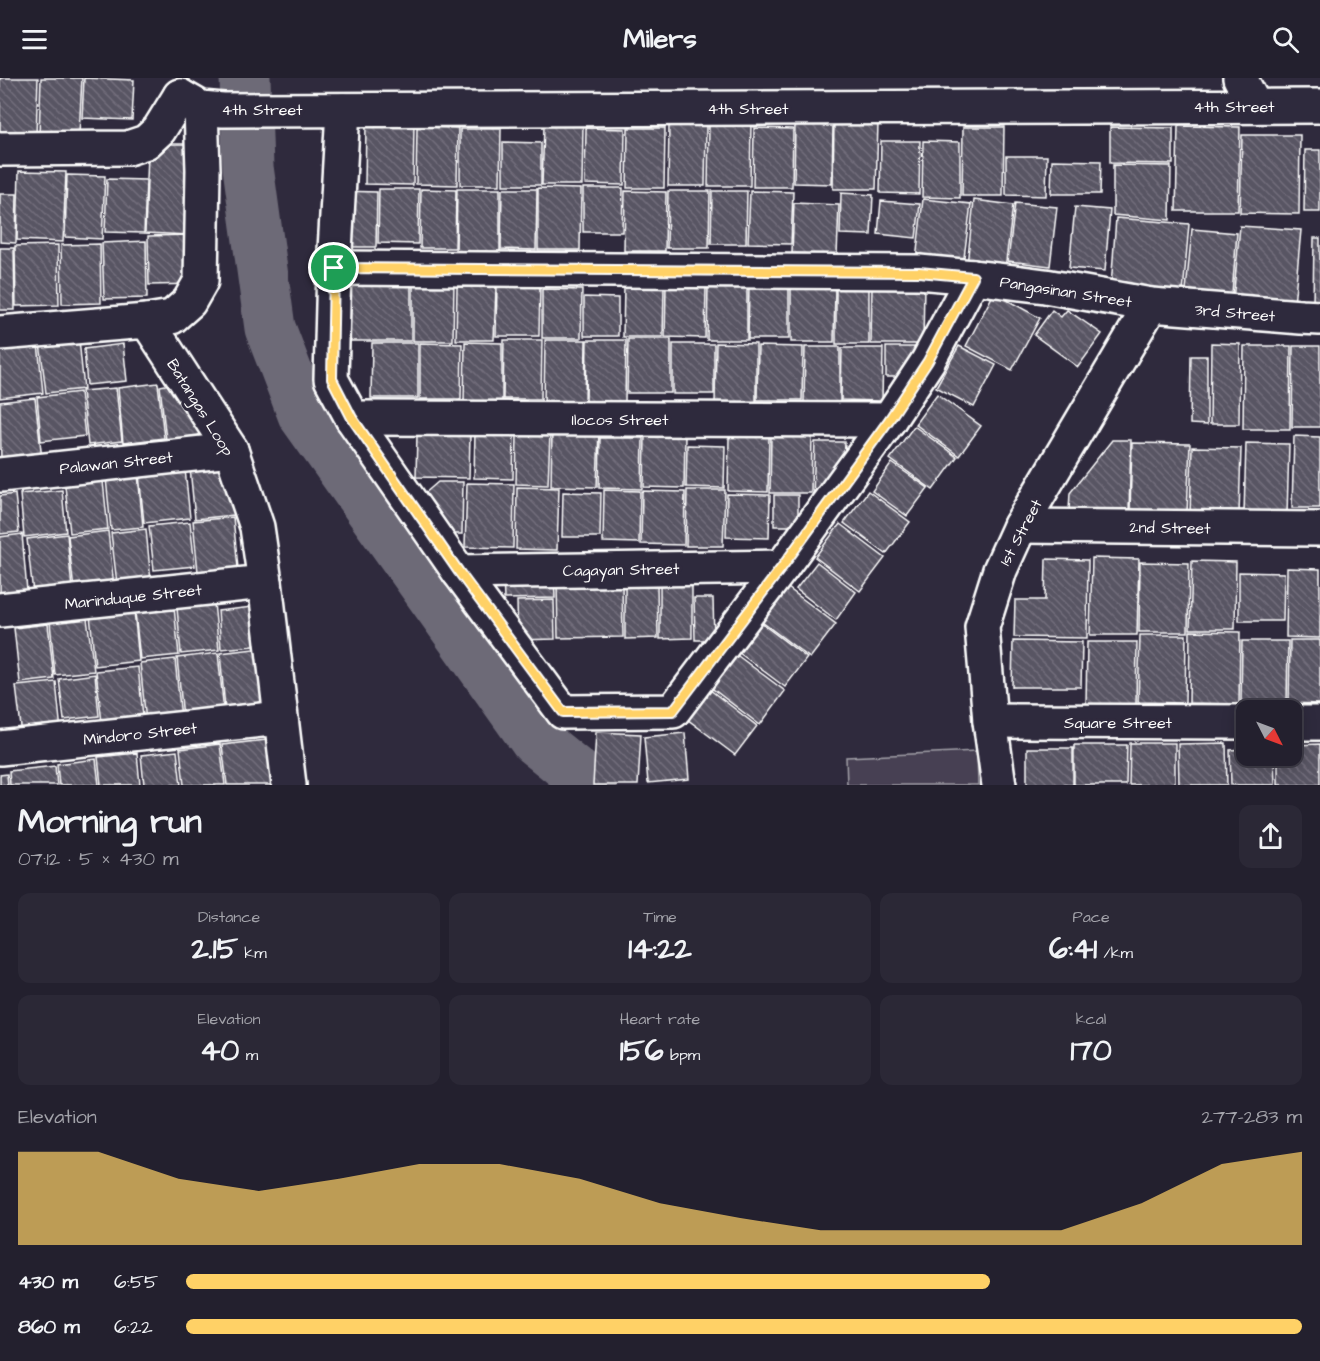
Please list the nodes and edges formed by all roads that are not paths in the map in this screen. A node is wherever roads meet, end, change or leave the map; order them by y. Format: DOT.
graph roads {
  1 [pos="1248,92"];
  2 [pos="195,98"];
  3 [pos="1320,106"];
  4 [pos="335,110"];
  5 [pos="0,149"];
  6 [pos="334,268"];
  7 [pos="973,277"];
  8 [pos="1151,305"];
  9 [pos="1320,318"];
  10 [pos="147,321"];
  11 [pos="0,333"];
  12 [pos="352,418"];
  13 [pos="889,420"];
  14 [pos="231,450"];
  15 [pos="0,475"];
  16 [pos="1020,526"];
  17 [pos="1320,529"];
  18 [pos="782,567"];
  19 [pos="459,572"];
  20 [pos="265,582"];
  21 [pos="0,610"];
  22 [pos="280,718"];
  23 [pos="990,721"];
  24 [pos="1236,722"];
  25 [pos="1302,723"];
  26 [pos="1320,723"];
  27 [pos="0,748"];
  28 [pos="289,785"];
  29 [pos="999,785"];
  1 -- 3 [label="street, 4th Street"];
  1 -- 4 [label="street, 4th Street"];
  2 -- 4 [label="street, 4th Street"];
  2 -- 5 [label="street"];
  2 -- 10 [label="street"];
  4 -- 6 [label="street"];
  6 -- 7 [label="street, Pangasinan Street"];
  6 -- 12 [label="street"];
  7 -- 8 [label="street, Pangasinan Street"];
  7 -- 13 [label="street"];
  8 -- 9 [label="street, 3rd Street"];
  8 -- 16 [label="street, 1st Street"];
  10 -- 11 [label="street"];
  10 -- 14 [label="street, Batangas Loop"];
  12 -- 13 [label="street, Ilocos Street"];
  12 -- 19 [label="street"];
  13 -- 18 [label="street"];
  14 -- 15 [label="street, Palawan Street"];
  14 -- 20 [label="street, Batangas Loop"];
  16 -- 17 [label="street, 2nd Street"];
  16 -- 23 [label="street, 1st Street"];
  18 -- 19 [label="street, Cagayan Street"];
  18 -- 19 [label="street"];
  20 -- 21 [label="street, Marinduque Street"];
  20 -- 22 [label="street, Batangas Loop"];
  22 -- 27 [label="street, Mindoro Street"];
  22 -- 28 [label="street, Batangas Loop"];
  23 -- 24 [label="street, Square Street"];
  23 -- 29 [label="street, 1st Street"];
  25 -- 26 [label="street"];
}
